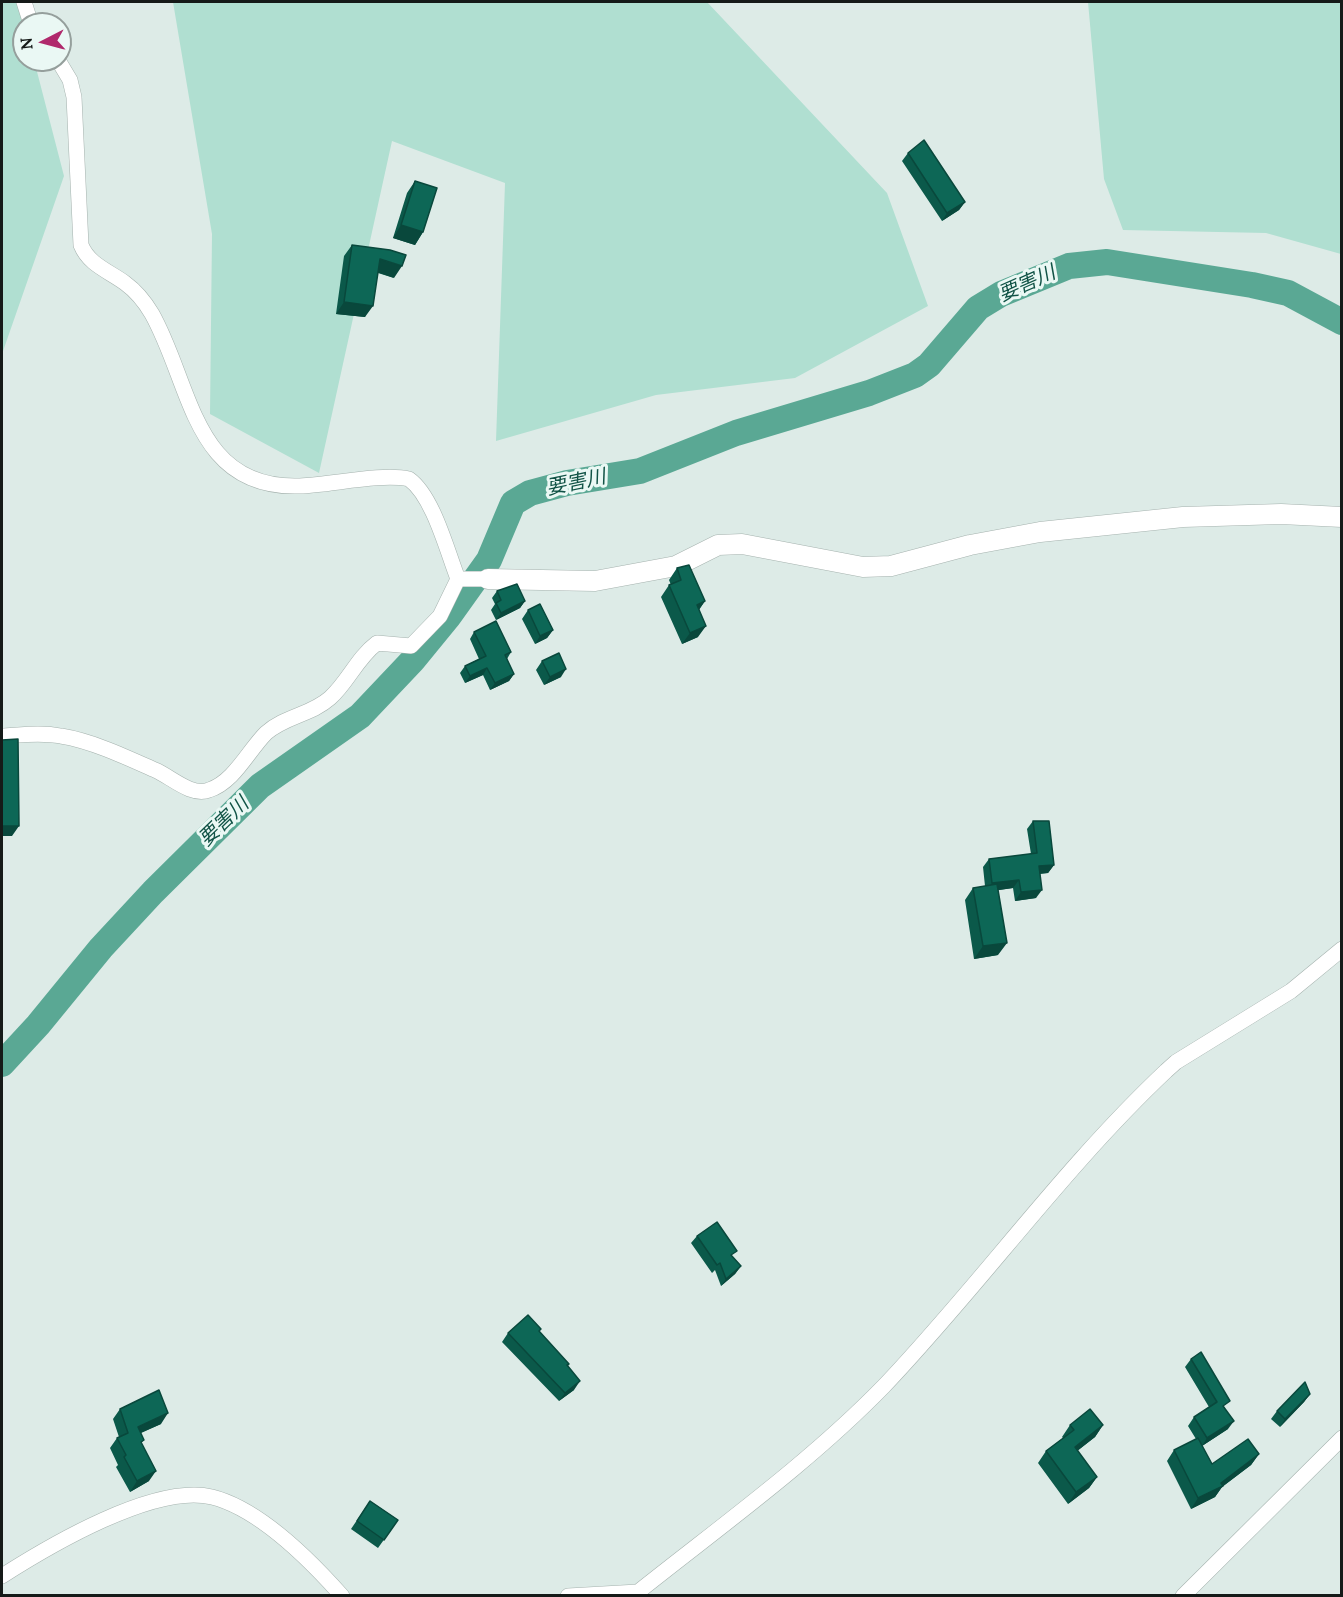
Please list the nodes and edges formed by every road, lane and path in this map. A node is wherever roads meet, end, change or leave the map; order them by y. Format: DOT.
graph roads {
  1 [pos="65,72"];
  2 [pos="1341,518"];
  3 [pos="462,579"];
  4 [pos="485,579"];
  5 [pos="2,736"];
  6 [pos="1341,949"];
  7 [pos="1341,1438"];
  8 [pos="2,1576"];
  9 [pos="635,1594"];
  10 [pos="342,1596"];
  11 [pos="568,1596"];
  12 [pos="1183,1596"];
  1 -- 3 [label="street"];
  2 -- 4 [label="street"];
  3 -- 4 [label="street"];
  3 -- 5 [label="street"];
  6 -- 9 [label="street"];
  7 -- 12 [label="street"];
  8 -- 10 [label="street"];
  9 -- 11 [label="street"];
}
